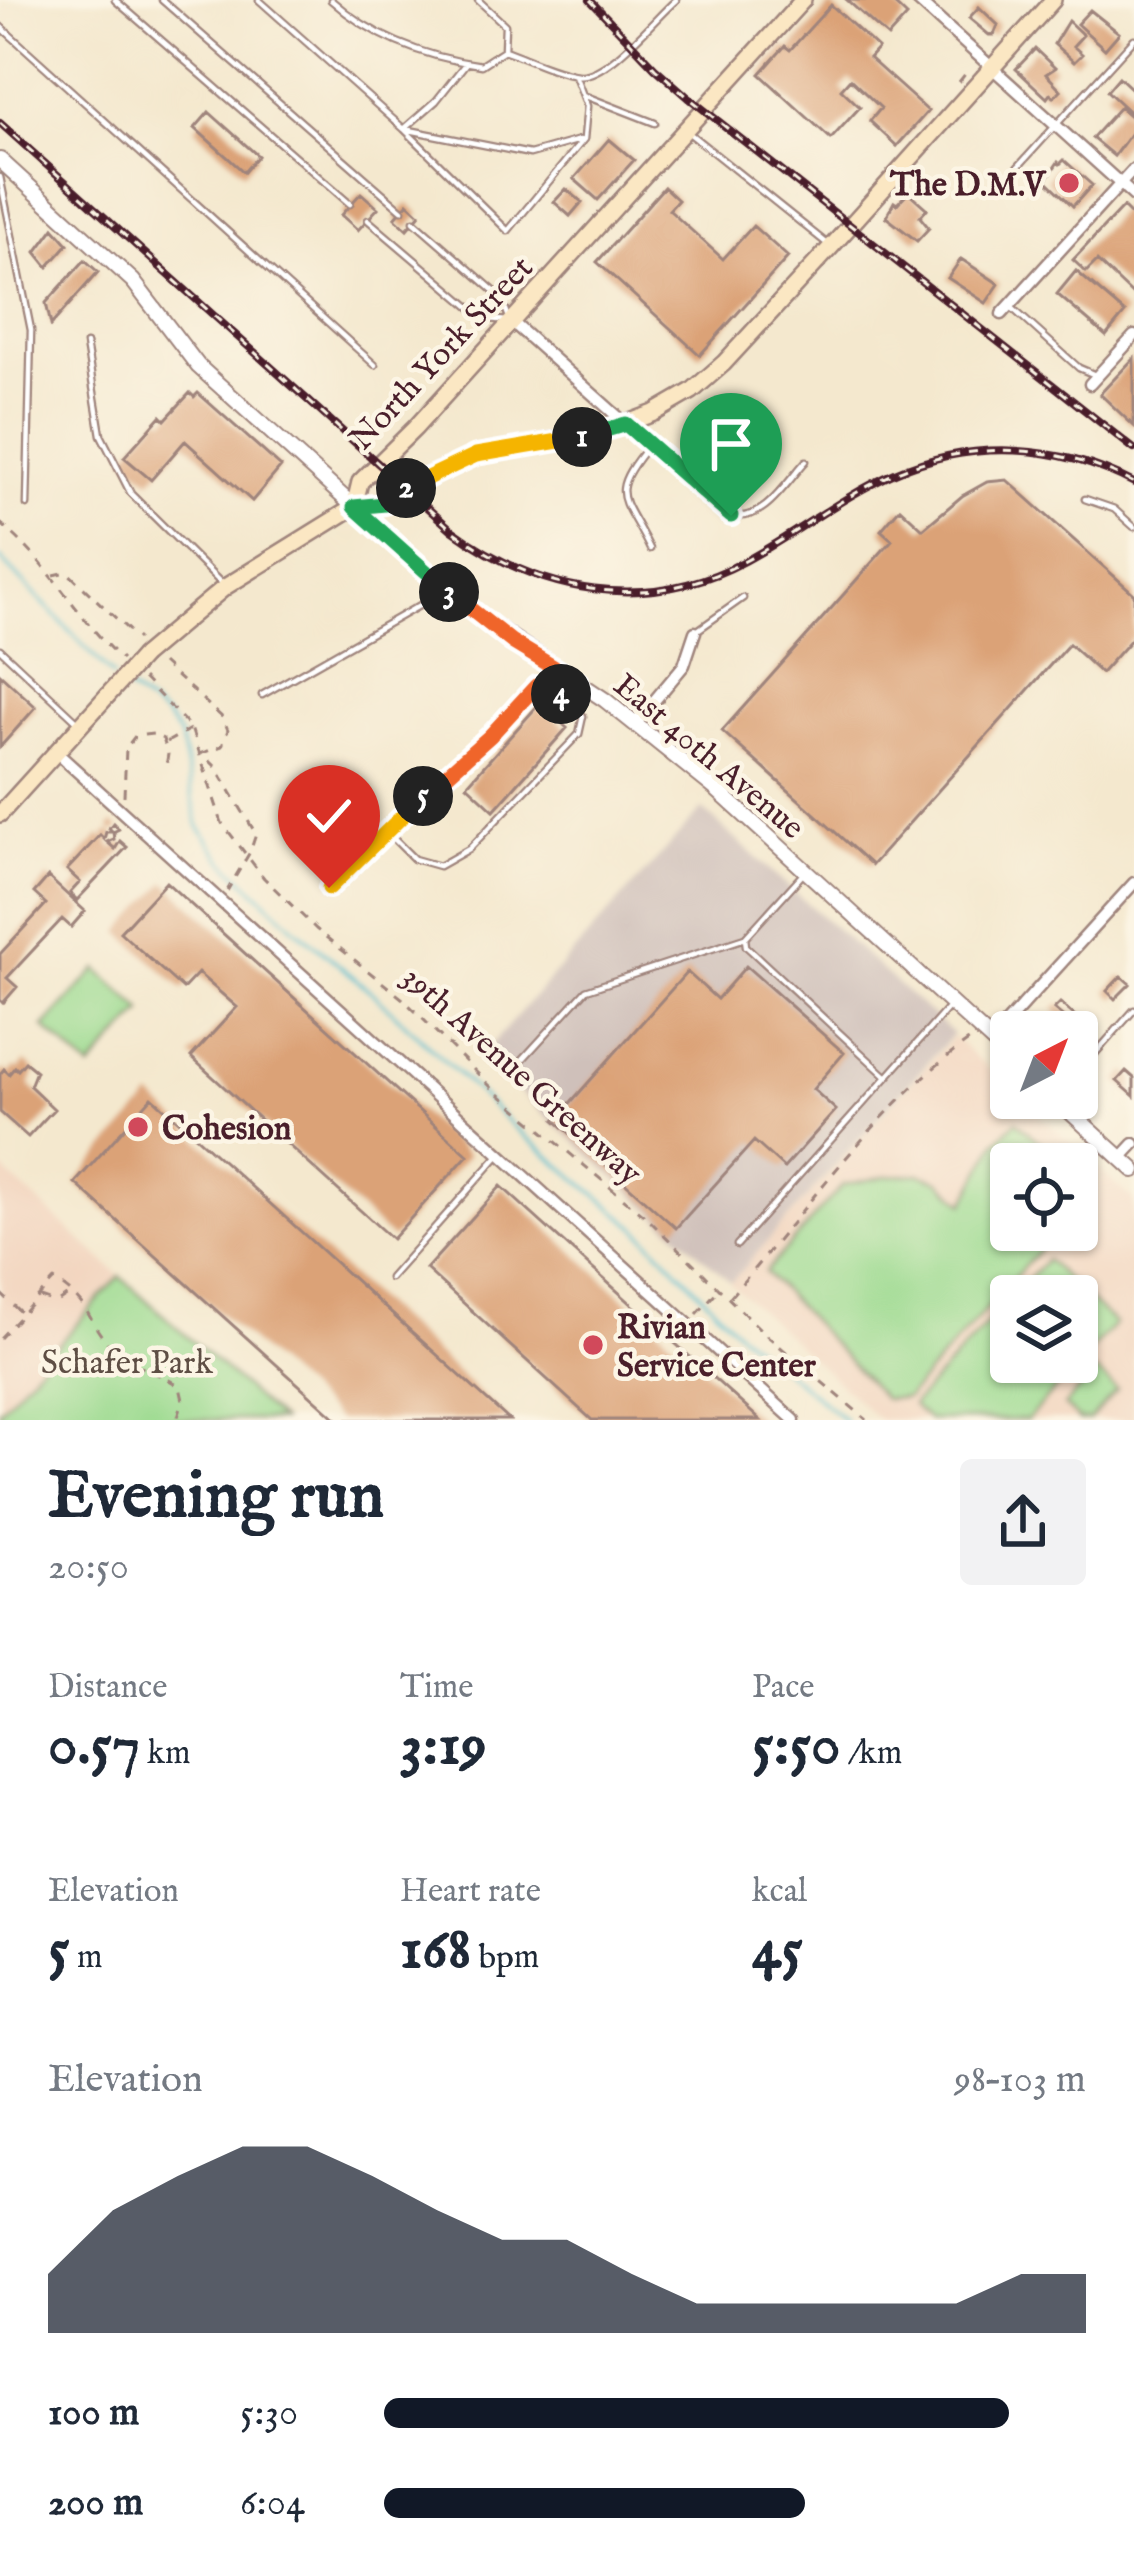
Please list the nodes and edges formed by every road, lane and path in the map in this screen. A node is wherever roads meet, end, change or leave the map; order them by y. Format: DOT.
graph roads {
  1 [pos="115,0"];
  2 [pos="162,0"];
  3 [pos="259,0"];
  4 [pos="331,0"];
  5 [pos="478,0"];
  6 [pos="676,0"];
  7 [pos="802,0"];
  8 [pos="1053,0"];
  9 [pos="923,2"];
  10 [pos="0,26"];
  11 [pos="1134,39"];
  12 [pos="503,50"];
  13 [pos="466,63"];
  14 [pos="992,68"];
  15 [pos="575,75"];
  16 [pos="583,95"];
  17 [pos="655,123"];
  18 [pos="1056,126"];
  19 [pos="404,128"];
  20 [pos="685,129"];
  21 [pos="584,139"];
  22 [pos="0,160"];
  23 [pos="1017,168"];
  24 [pos="1134,169"];
  25 [pos="0,177"];
  26 [pos="1120,184"];
  27 [pos="1134,196"];
  28 [pos="350,204"];
  29 [pos="402,210"];
  30 [pos="368,220"];
  31 [pos="414,221"];
  32 [pos="831,248"];
  33 [pos="1006,310"];
  34 [pos="511,321"];
  35 [pos="1134,336"];
  36 [pos="86,344"];
  37 [pos="375,365"];
  38 [pos="1094,380"];
  39 [pos="742,417"];
  40 [pos="626,424"];
  41 [pos="650,445"];
  42 [pos="806,461"];
  43 [pos="688,479"];
  44 [pos="1085,499"];
  45 [pos="27,505"];
  46 [pos="354,507"];
  47 [pos="0,523"];
  48 [pos="1134,526"];
  49 [pos="650,549"];
  50 [pos="53,576"];
  51 [pos="225,587"];
  52 [pos="446,590"];
  53 [pos="743,598"];
  54 [pos="695,632"];
  55 [pos="138,639"];
  56 [pos="0,649"];
  57 [pos="161,663"];
  58 [pos="578,682"];
  59 [pos="262,694"];
  60 [pos="571,698"];
  61 [pos="81,724"];
  62 [pos="635,724"];
  63 [pos="190,729"];
  64 [pos="167,742"];
  65 [pos="56,752"];
  66 [pos="202,753"];
  67 [pos="166,767"];
  68 [pos="125,798"];
  69 [pos="0,814"];
  70 [pos="388,833"];
  71 [pos="247,857"];
  72 [pos="806,871"];
  73 [pos="329,888"];
  74 [pos="227,891"];
  75 [pos="1131,891"];
  76 [pos="745,938"];
  77 [pos="952,1004"];
  78 [pos="1134,1010"];
  79 [pos="1018,1011"];
  80 [pos="972,1038"];
  81 [pos="990,1039"];
  82 [pos="1098,1050"];
  83 [pos="523,1059"];
  84 [pos="887,1076"];
  85 [pos="1078,1119"];
  86 [pos="1134,1144"];
  87 [pos="500,1154"];
  88 [pos="1121,1158"];
  89 [pos="1134,1170"];
  90 [pos="737,1245"];
  91 [pos="390,1277"];
  92 [pos="719,1289"];
  93 [pos="72,1292"];
  94 [pos="0,1294"];
  95 [pos="38,1297"];
  96 [pos="728,1298"];
  97 [pos="22,1314"];
  98 [pos="695,1315"];
  99 [pos="0,1338"];
  100 [pos="177,1420"];
  101 [pos="794,1420"];
  102 [pos="867,1420"];
  1 -- 28 [label="lane"];
  2 -- 29 [label="lane"];
  3 -- 19 [label="lane"];
  4 -- 13 [label="lane"];
  5 -- 12 [label="lane"];
  6 -- 15 [label="lane"];
  7 -- 20 [label="main road, North York Street"];
  8 -- 14 [label="main road"];
  9 -- 14 [label="street"];
  10 -- 37 [label="lane"];
  11 -- 18 [label="lane"];
  12 -- 13 [label="lane"];
  12 -- 15 [label="lane"];
  13 -- 19 [label="lane"];
  14 -- 18 [label="street"];
  14 -- 32 [label="main road"];
  15 -- 16 [label="lane"];
  16 -- 17 [label="lane"];
  16 -- 21 [label="lane"];
  18 -- 23 [label="lane"];
  18 -- 26 [label="street"];
  19 -- 21 [label="lane"];
  19 -- 21 [label="lane"];
  20 -- 32 [label="lane"];
  20 -- 34 [label="main road, North York Street"];
  22 -- 46 [label="street, East 40th Avenue"];
  24 -- 26 [label="street"];
  25 -- 45 [label="lane"];
  26 -- 27 [label="street"];
  26 -- 33 [label="street"];
  30 -- 34 [label="lane"];
  31 -- 34 [label="lane"];
  32 -- 40 [label="main road"];
  33 -- 38 [label="lane"];
  34 -- 40 [label="street"];
  34 -- 46 [label="main road, North York Street"];
  35 -- 38 [label="street"];
  36 -- 51 [label="lane"];
  39 -- 43 [label="lane"];
  40 -- 41 [label="lane"];
  40 -- 46 [label="main road"];
  41 -- 43 [label="lane"];
  41 -- 49 [label="lane"];
  42 -- 43 [label="lane"];
  44 -- 48 [label="lane"];
  46 -- 51 [label="main road, North York Street"];
  46 -- 52 [label="street, East 40th Avenue"];
  47 -- 50 [label="path, 39th Avenue Greenway"];
  50 -- 55 [label="path"];
  50 -- 63 [label="path, 39th Avenue Greenway"];
  51 -- 61 [label="main road, North York Street, bridge"];
  52 -- 58 [label="street, East 40th Avenue"];
  52 -- 59 [label="lane"];
  53 -- 54 [label="lane"];
  54 -- 62 [label="street"];
  56 -- 61 [label="lane"];
  57 -- 66 [label="path"];
  58 -- 60 [label="lane"];
  58 -- 62 [label="street, East 40th Avenue"];
  60 -- 70 [label="lane"];
  60 -- 70 [label="lane"];
  61 -- 65 [label="main road, North York Street"];
  62 -- 72 [label="street, East 40th Avenue"];
  63 -- 64 [label="path"];
  63 -- 66 [label="path, 39th Avenue Greenway"];
  64 -- 67 [label="path"];
  64 -- 68 [label="path"];
  65 -- 69 [label="main road, North York Street"];
  65 -- 87 [label="street"];
  66 -- 71 [label="path, 39th Avenue Greenway"];
  66 -- 71 [label="path"];
  70 -- 73 [label="lane"];
  71 -- 74 [label="path"];
  71 -- 92 [label="path, 39th Avenue Greenway"];
  72 -- 76 [label="lane"];
  72 -- 77 [label="street, East 40th Avenue"];
  75 -- 79 [label="street"];
  76 -- 83 [label="lane"];
  76 -- 84 [label="lane"];
  77 -- 81 [label="street, East 40th Avenue"];
  77 -- 84 [label="lane"];
  78 -- 82 [label="lane"];
  80 -- 96 [label="path"];
  84 -- 90 [label="lane"];
  85 -- 88 [label="street"];
  86 -- 88 [label="street"];
  87 -- 91 [label="lane"];
  87 -- 101 [label="street"];
  88 -- 89 [label="street"];
  92 -- 96 [label="path, 39th Avenue Greenway"];
  92 -- 98 [label="path"];
  93 -- 95 [label="path"];
  93 -- 95 [label="path"];
  93 -- 100 [label="path"];
  94 -- 97 [label="path"];
  95 -- 97 [label="path"];
  96 -- 102 [label="path, 39th Avenue Greenway"];
  97 -- 99 [label="path"];
}
